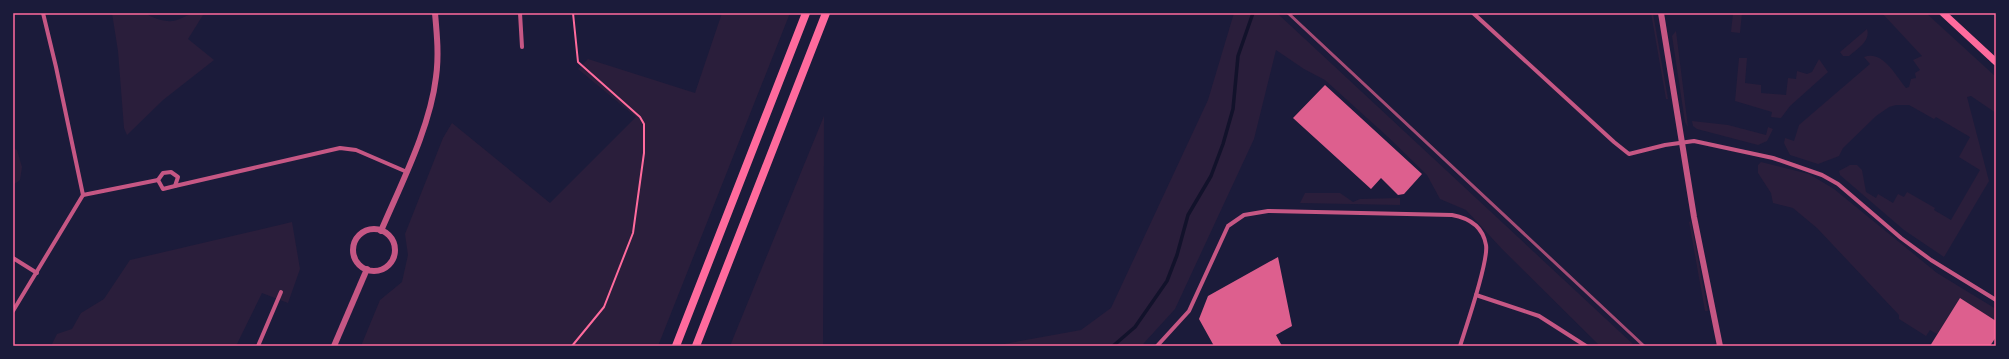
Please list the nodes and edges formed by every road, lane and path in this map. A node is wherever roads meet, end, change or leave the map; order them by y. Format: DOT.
graph roads {
  1 [pos="43,13"];
  2 [pos="435,13"];
  3 [pos="520,13"];
  4 [pos="573,13"];
  5 [pos="806,13"];
  6 [pos="826,13"];
  7 [pos="1473,13"];
  8 [pos="1661,13"];
  9 [pos="1943,13"];
  10 [pos="522,47"];
  11 [pos="1996,62"];
  12 [pos="1682,142"];
  13 [pos="407,172"];
  14 [pos="158,180"];
  15 [pos="175,186"];
  16 [pos="83,195"];
  17 [pos="381,231"];
  18 [pos="13,258"];
  19 [pos="367,270"];
  20 [pos="37,273"];
  21 [pos="281,292"];
  22 [pos="1476,295"];
  23 [pos="1996,300"];
  24 [pos="13,311"];
  25 [pos="258,346"];
  26 [pos="334,346"];
  27 [pos="572,346"];
  28 [pos="676,346"];
  29 [pos="696,346"];
  30 [pos="1157,346"];
  31 [pos="1460,346"];
  32 [pos="1586,346"];
  33 [pos="1720,346"];
  1 -- 16 [label="street"];
  2 -- 13 [label="street"];
  3 -- 10 [label="street"];
  4 -- 27 [label="path"];
  5 -- 28 [label="highway"];
  6 -- 29 [label="highway"];
  7 -- 12 [label="street"];
  8 -- 12 [label="street"];
  9 -- 11 [label="main road"];
  12 -- 23 [label="street"];
  12 -- 33 [label="street"];
  13 -- 15 [label="street"];
  13 -- 17 [label="street"];
  14 -- 15 [label="street"];
  14 -- 15 [label="street"];
  14 -- 16 [label="street"];
  16 -- 20 [label="street"];
  17 -- 19 [label="street"];
  17 -- 19 [label="street"];
  18 -- 20 [label="street"];
  19 -- 26 [label="street"];
  20 -- 24 [label="street"];
  21 -- 25 [label="street"];
  22 -- 30 [label="street"];
  22 -- 31 [label="street"];
  22 -- 32 [label="street"];
}
